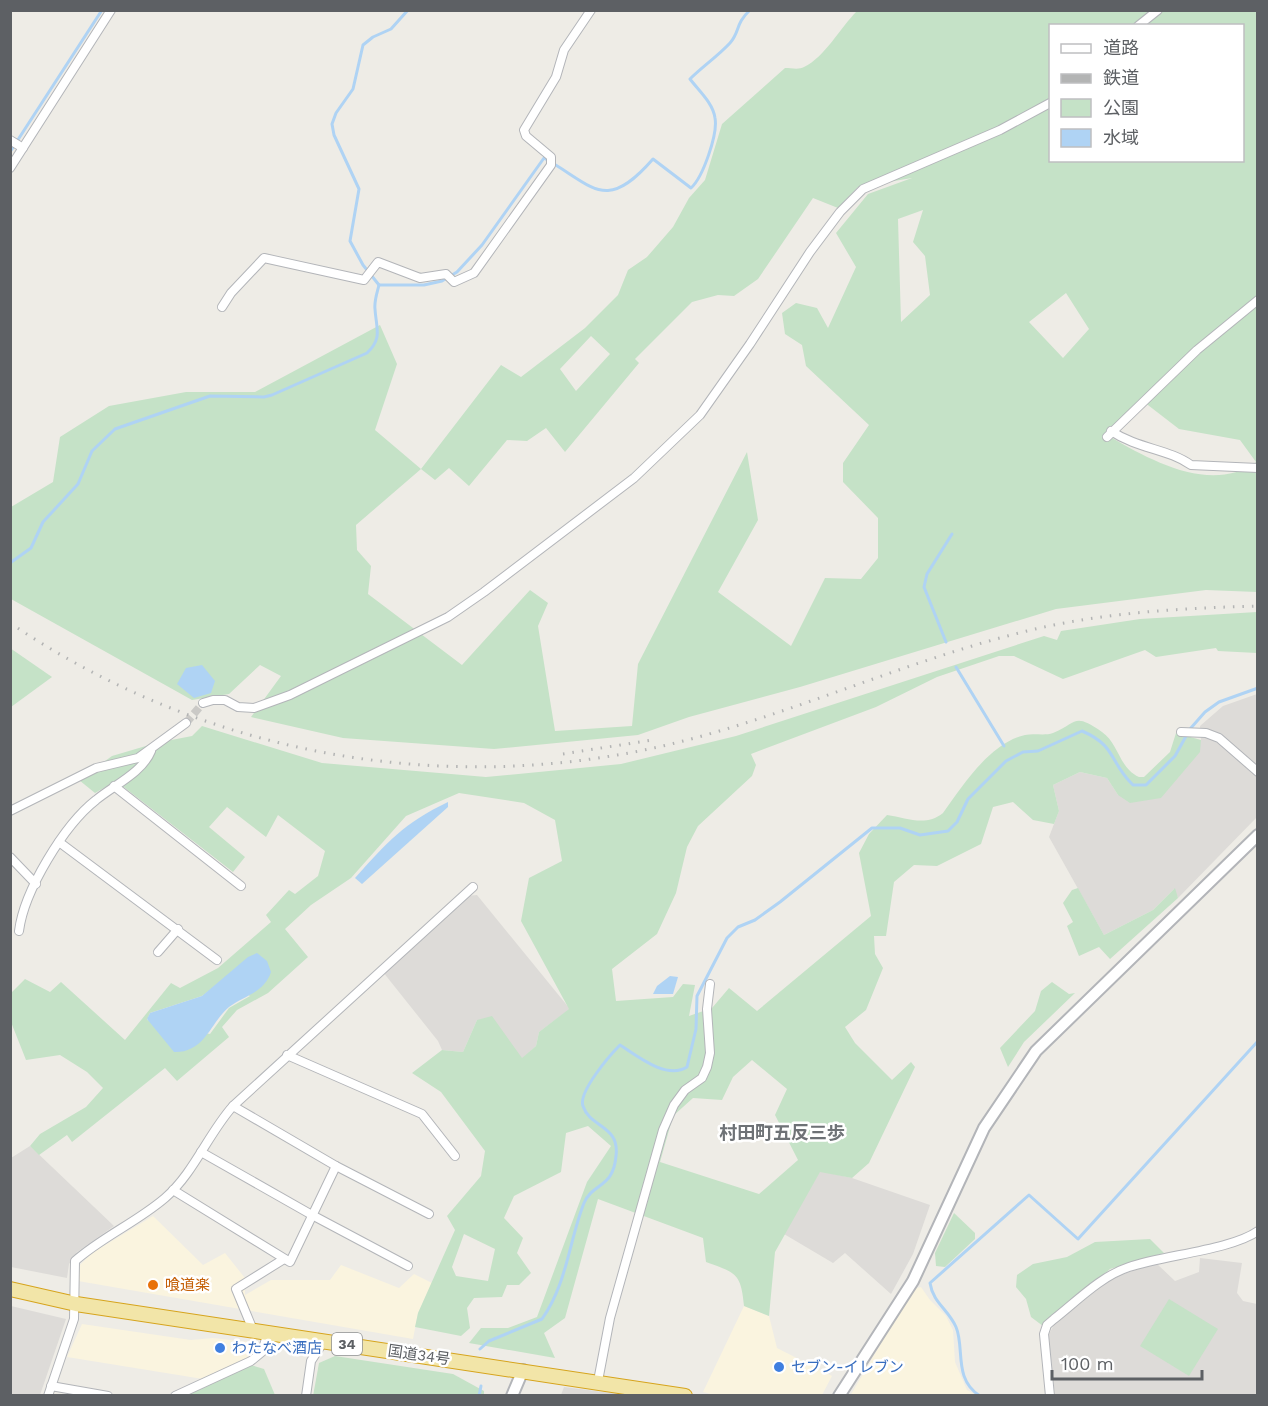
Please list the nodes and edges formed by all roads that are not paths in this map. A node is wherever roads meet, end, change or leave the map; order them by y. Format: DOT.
graph roads {
  1 [pos="111,10"];
  2 [pos="591,10"];
  3 [pos="1158,10"];
  4 [pos="1140,24"];
  5 [pos="1049,104"];
  6 [pos="10,140"];
  7 [pos="23,148"];
  8 [pos="10,168"];
  9 [pos="1257,300"];
  10 [pos="222,307"];
  11 [pos="1257,468"];
  12 [pos="203,703"];
  13 [pos="186,723"];
  14 [pos="1181,732"];
  15 [pos="151,751"];
  16 [pos="1257,772"];
  17 [pos="114,786"];
  18 [pos="10,811"];
  19 [pos="1257,835"];
  20 [pos="59,842"];
  21 [pos="10,857"];
  22 [pos="36,884"];
  23 [pos="241,886"];
  24 [pos="473,887"];
  25 [pos="178,929"];
  26 [pos="19,931"];
  27 [pos="158,952"];
  28 [pos="217,960"];
  29 [pos="710,984"];
  30 [pos="287,1055"];
  31 [pos="233,1106"];
  32 [pos="201,1152"];
  33 [pos="455,1156"];
  34 [pos="336,1166"];
  35 [pos="173,1190"];
  36 [pos="429,1214"];
  37 [pos="312,1215"];
  38 [pos="1257,1231"];
  39 [pos="284,1259"];
  40 [pos="408,1266"];
  41 [pos="10,1289"];
  42 [pos="76,1304"];
  43 [pos="253,1330"];
  44 [pos="268,1332"];
  45 [pos="324,1341"];
  46 [pos="523,1370"];
  47 [pos="598,1381"];
  48 [pos="51,1386"];
  49 [pos="48,1395"];
  50 [pos="108,1395"];
  51 [pos="175,1395"];
  52 [pos="306,1395"];
  53 [pos="512,1395"];
  54 [pos="685,1395"];
  55 [pos="839,1395"];
  56 [pos="1050,1395"];
  1 -- 7 [label="street"];
  2 -- 10 [label="street"];
  3 -- 4 [label="street"];
  5 -- 12 [label="street"];
  6 -- 7 [label="street"];
  7 -- 8 [label="street"];
  9 -- 11 [label="street"];
  13 -- 15 [label="street"];
  14 -- 16 [label="street"];
  15 -- 17 [label="street"];
  15 -- 18 [label="street"];
  17 -- 20 [label="street"];
  17 -- 23 [label="street"];
  19 -- 55 [label="street"];
  20 -- 22 [label="street"];
  20 -- 25 [label="street"];
  21 -- 22 [label="street"];
  22 -- 26 [label="street"];
  24 -- 30 [label="street"];
  25 -- 27 [label="street"];
  25 -- 28 [label="street"];
  29 -- 47 [label="street"];
  30 -- 31 [label="street"];
  30 -- 33 [label="street"];
  31 -- 32 [label="street"];
  31 -- 34 [label="street"];
  32 -- 35 [label="street"];
  32 -- 37 [label="street"];
  34 -- 36 [label="street"];
  34 -- 37 [label="street"];
  35 -- 39 [label="street"];
  35 -- 42 [label="street"];
  37 -- 39 [label="street"];
  37 -- 40 [label="street"];
  38 -- 56 [label="street"];
  39 -- 43 [label="street"];
  41 -- 42 [label="highway, 国道34号 / 34"];
  42 -- 43 [label="highway, 国道34号 / 34"];
  42 -- 48 [label="street"];
  43 -- 44 [label="highway, 国道34号 / 34"];
  44 -- 45 [label="highway, 国道34号 / 34"];
  44 -- 51 [label="street"];
  45 -- 46 [label="highway, 国道34号 / 34"];
  45 -- 52 [label="street"];
  46 -- 47 [label="highway, 国道34号 / 34"];
  46 -- 53 [label="street"];
  47 -- 54 [label="highway, 国道34号 / 34"];
  48 -- 49 [label="street"];
  48 -- 50 [label="street"];
}
